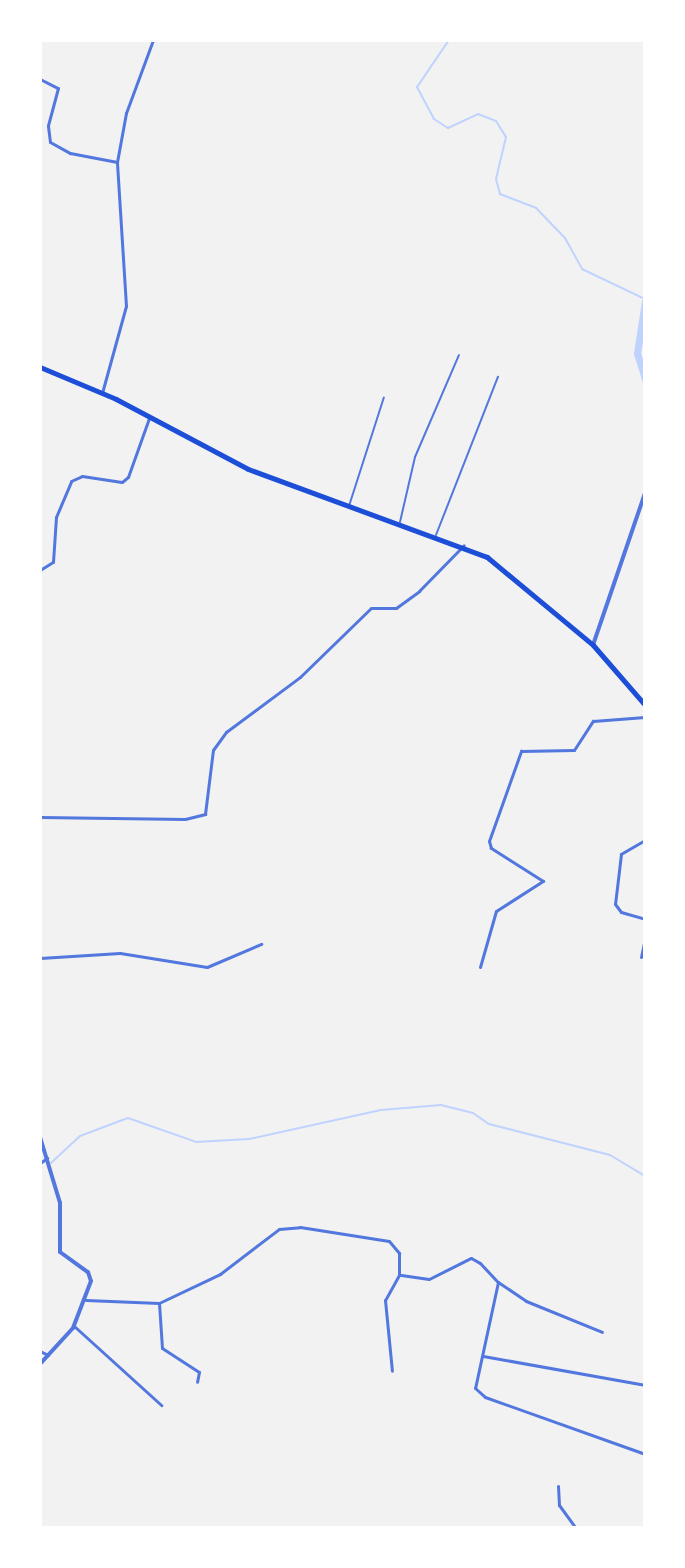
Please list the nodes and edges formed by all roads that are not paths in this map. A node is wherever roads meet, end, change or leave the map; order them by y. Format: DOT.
graph roads {
  1 [pos="153,40"];
  2 [pos="40,79"];
  3 [pos="117,162"];
  4 [pos="459,355"];
  5 [pos="40,367"];
  6 [pos="498,377"];
  7 [pos="102,393"];
  8 [pos="384,397"];
  9 [pos="149,418"];
  10 [pos="645,493"];
  11 [pos="349,508"];
  12 [pos="400,523"];
  13 [pos="436,535"];
  14 [pos="464,545"];
  15 [pos="40,570"];
  16 [pos="593,645"];
  17 [pos="645,705"];
  18 [pos="645,717"];
  19 [pos="40,817"];
  20 [pos="645,840"];
  21 [pos="645,919"];
  22 [pos="645,938"];
  23 [pos="261,944"];
  24 [pos="641,957"];
  25 [pos="40,958"];
  26 [pos="480,967"];
  27 [pos="40,1137"];
  28 [pos="47,1158"];
  29 [pos="40,1163"];
  30 [pos="399,1275"];
  31 [pos="498,1282"];
  32 [pos="86,1300"];
  33 [pos="159,1303"];
  34 [pos="74,1326"];
  35 [pos="602,1332"];
  36 [pos="40,1351"];
  37 [pos="48,1355"];
  38 [pos="483,1356"];
  39 [pos="40,1364"];
  40 [pos="392,1371"];
  41 [pos="197,1382"];
  42 [pos="645,1385"];
  43 [pos="161,1405"];
  44 [pos="645,1454"];
  45 [pos="558,1486"];
  46 [pos="576,1528"];
  1 -- 3 [label="street"];
  2 -- 3 [label="street"];
  3 -- 7 [label="street"];
  4 -- 12 [label="lane"];
  5 -- 7 [label="main road"];
  6 -- 13 [label="lane"];
  7 -- 9 [label="main road"];
  8 -- 11 [label="lane"];
  9 -- 11 [label="main road"];
  9 -- 15 [label="street"];
  10 -- 16 [label="street"];
  11 -- 12 [label="main road"];
  12 -- 13 [label="main road"];
  13 -- 14 [label="main road"];
  14 -- 16 [label="main road"];
  14 -- 19 [label="street"];
  16 -- 17 [label="main road"];
  18 -- 26 [label="street"];
  20 -- 21 [label="street"];
  22 -- 24 [label="street"];
  23 -- 25 [label="street"];
  27 -- 28 [label="street"];
  28 -- 29 [label="street"];
  28 -- 32 [label="street"];
  30 -- 31 [label="street"];
  30 -- 33 [label="street"];
  30 -- 40 [label="street"];
  31 -- 35 [label="street"];
  31 -- 38 [label="street"];
  32 -- 33 [label="street"];
  32 -- 34 [label="street"];
  33 -- 41 [label="street"];
  34 -- 37 [label="street"];
  34 -- 43 [label="street"];
  36 -- 37 [label="street"];
  37 -- 39 [label="street"];
  38 -- 42 [label="street"];
  38 -- 44 [label="street"];
  45 -- 46 [label="street"];
}
